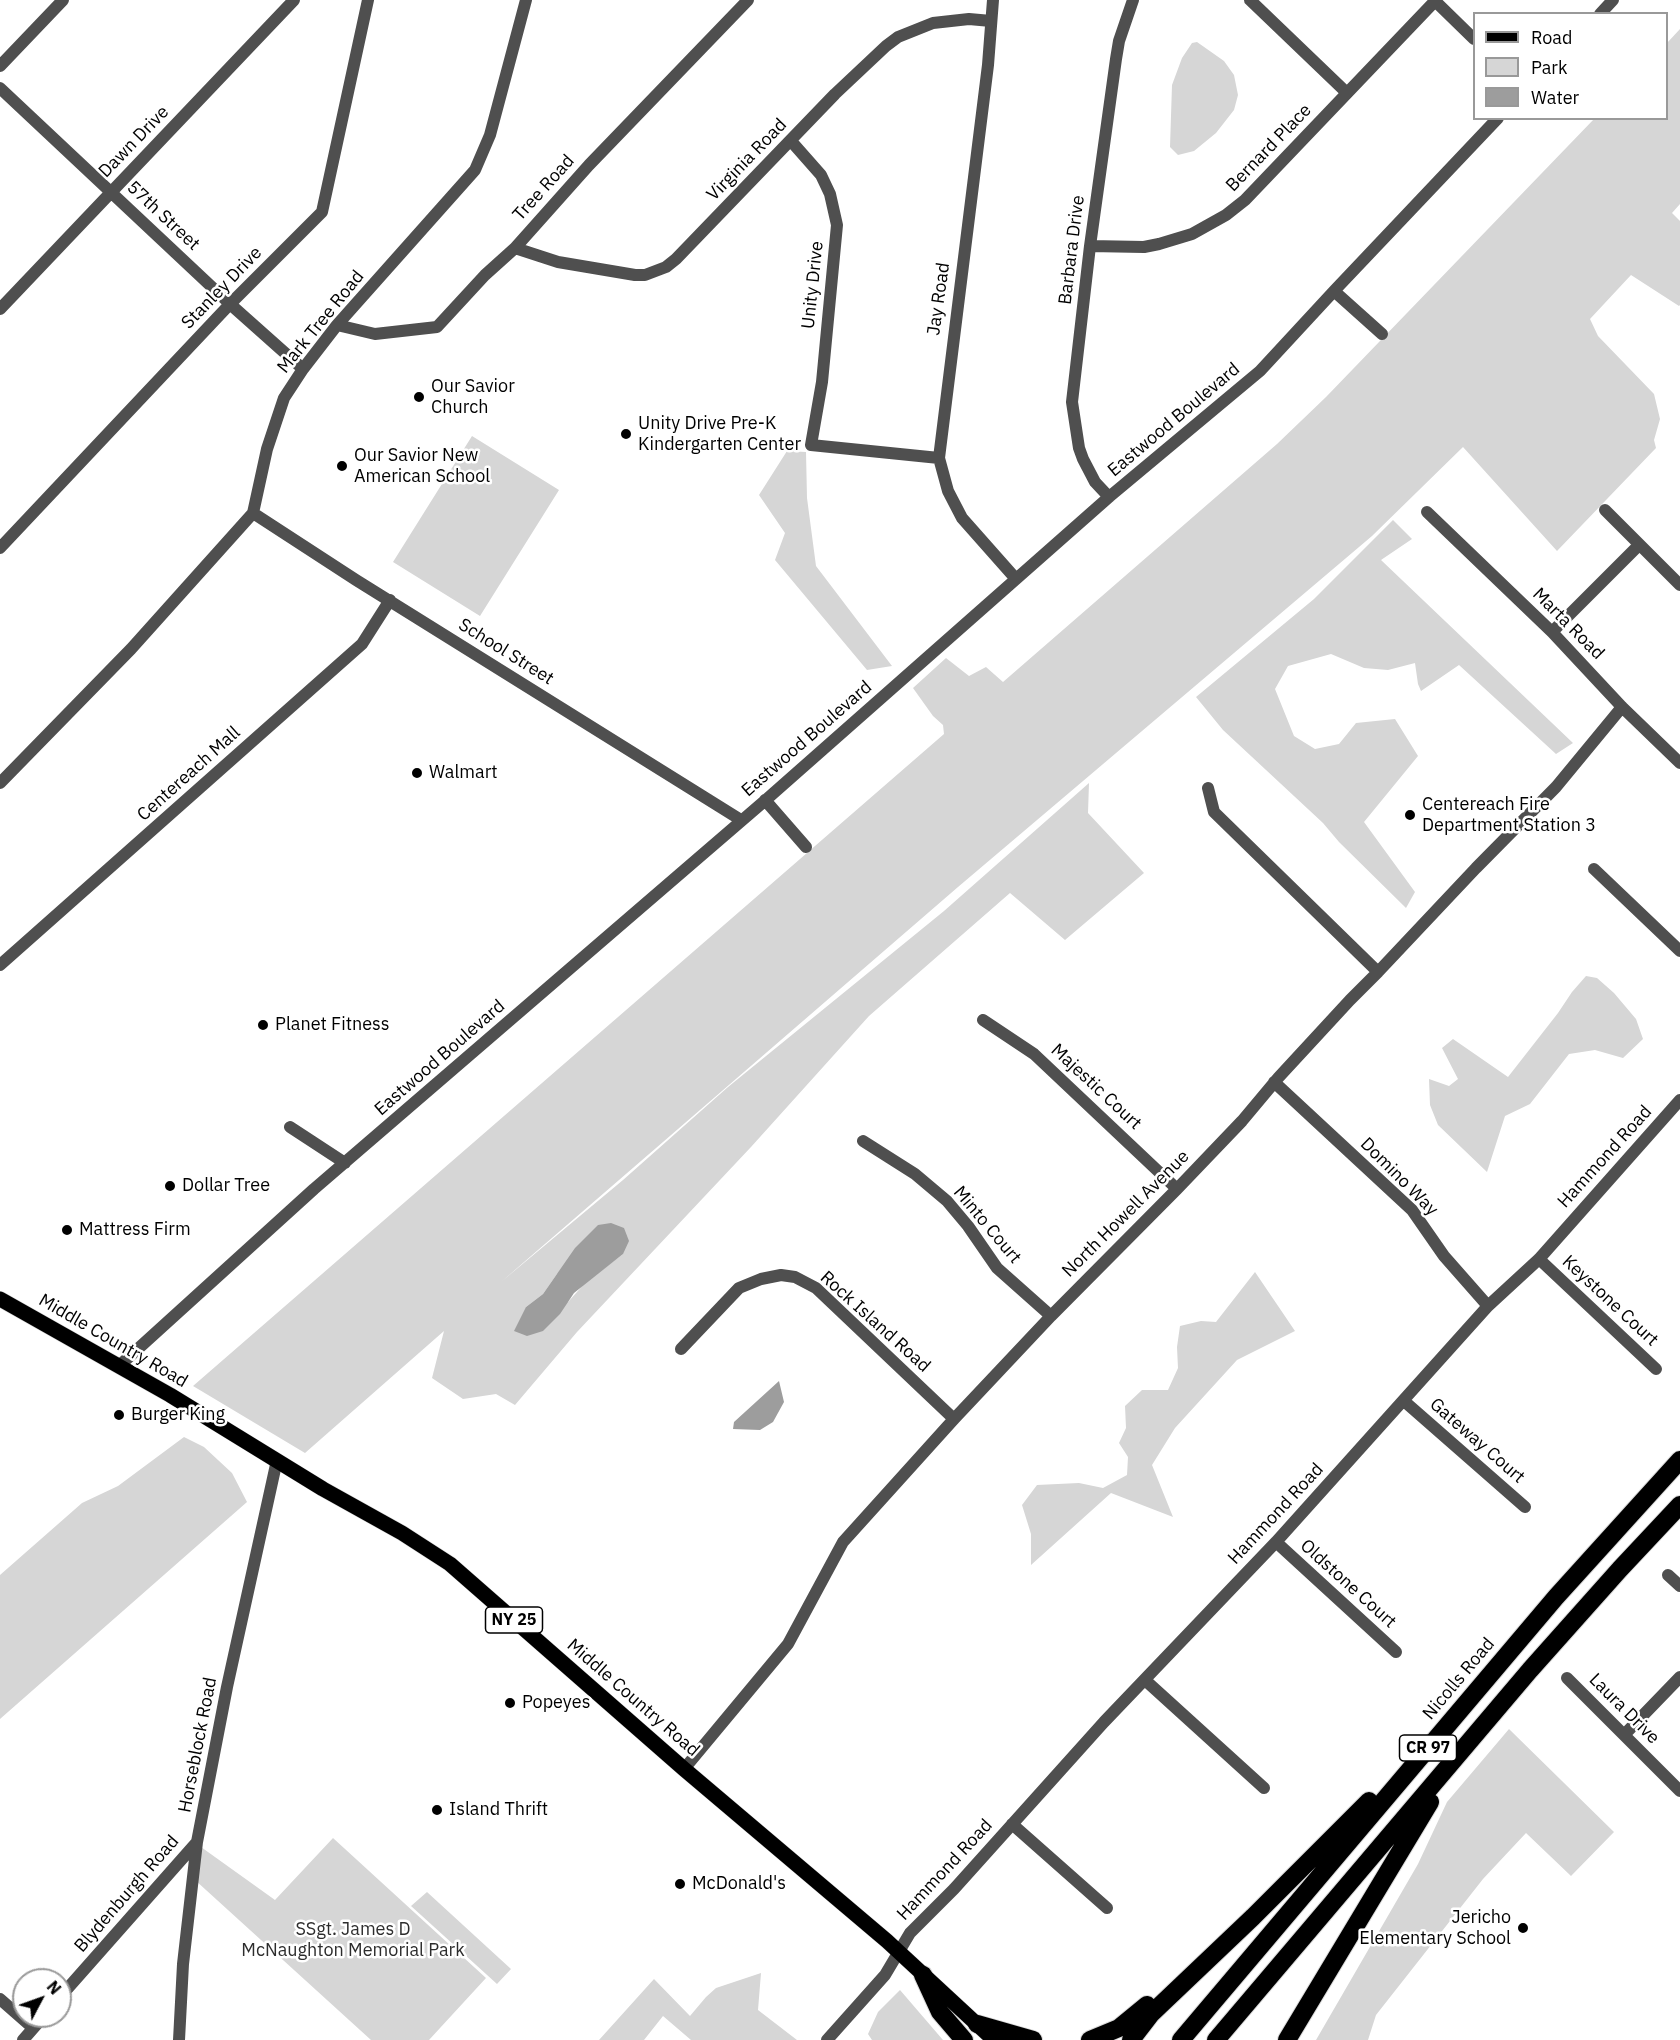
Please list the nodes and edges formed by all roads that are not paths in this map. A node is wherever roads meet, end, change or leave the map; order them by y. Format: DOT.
graph roads {
  1 [pos="63,0"];
  2 [pos="294,0"];
  3 [pos="368,0"];
  4 [pos="526,0"];
  5 [pos="748,0"];
  6 [pos="993,0"];
  7 [pos="1133,0"];
  8 [pos="1251,0"];
  9 [pos="1613,0"];
  10 [pos="1434,1"];
  11 [pos="1602,12"];
  12 [pos="991,21"];
  13 [pos="1473,38"];
  14 [pos="0,66"];
  15 [pos="0,88"];
  16 [pos="1347,93"];
  17 [pos="1496,120"];
  18 [pos="791,141"];
  19 [pos="111,192"];
  20 [pos="1090,246"];
  21 [pos="515,248"];
  22 [pos="1334,291"];
  23 [pos="230,304"];
  24 [pos="0,309"];
  25 [pos="337,325"];
  26 [pos="1382,334"];
  27 [pos="303,369"];
  28 [pos="939,458"];
  29 [pos="1109,497"];
  30 [pos="1605,510"];
  31 [pos="1427,512"];
  32 [pos="254,513"];
  33 [pos="1639,544"];
  34 [pos="0,548"];
  35 [pos="1016,579"];
  36 [pos="1680,585"];
  37 [pos="390,600"];
  38 [pos="1552,632"];
  39 [pos="1622,706"];
  40 [pos="1680,763"];
  41 [pos="0,783"];
  42 [pos="1208,788"];
  43 [pos="765,800"];
  44 [pos="741,820"];
  45 [pos="806,847"];
  46 [pos="1594,869"];
  47 [pos="1680,951"];
  48 [pos="0,965"];
  49 [pos="1378,972"];
  50 [pos="983,1020"];
  51 [pos="1274,1082"];
  52 [pos="1680,1100"];
  53 [pos="290,1127"];
  54 [pos="863,1140"];
  55 [pos="345,1163"];
  56 [pos="1178,1189"];
  57 [pos="1539,1259"];
  58 [pos="0,1299"];
  59 [pos="1488,1306"];
  60 [pos="1051,1316"];
  61 [pos="681,1349"];
  62 [pos="119,1366"];
  63 [pos="1656,1369"];
  64 [pos="1404,1401"];
  65 [pos="954,1419"];
  66 [pos="277,1460"];
  67 [pos="1680,1460"];
  68 [pos="1680,1505"];
  69 [pos="1525,1508"];
  70 [pos="1276,1542"];
  71 [pos="1668,1575"];
  72 [pos="1680,1586"];
  73 [pos="1396,1652"];
  74 [pos="1680,1677"];
  75 [pos="1567,1678"];
  76 [pos="1145,1680"];
  77 [pos="1484,1725"];
  78 [pos="1624,1735"];
  79 [pos="1436,1739"];
  80 [pos="684,1769"];
  81 [pos="1264,1788"];
  82 [pos="1680,1791"];
  83 [pos="1012,1824"];
  84 [pos="197,1842"];
  85 [pos="1107,1908"];
  86 [pos="899,1953"];
  87 [pos="1197,1970"];
  88 [pos="922,1975"];
  89 [pos="72,1983"];
  90 [pos="0,2000"];
  91 [pos="12,2010"];
  92 [pos="977,2024"];
  93 [pos="33,2028"];
  94 [pos="1290,2036"];
  95 [pos="23,2040"];
  96 [pos="179,2040"];
  97 [pos="827,2040"];
  98 [pos="964,2040"];
  99 [pos="994,2040"];
  100 [pos="1033,2040"];
  101 [pos="1090,2040"];
  102 [pos="1131,2040"];
  103 [pos="1181,2040"];
  104 [pos="1216,2040"];
  1 -- 14 [label="street"];
  2 -- 19 [label="street, Dawn Drive"];
  3 -- 23 [label="street, Stanley Drive"];
  4 -- 25 [label="street, Mark Tree Road"];
  5 -- 21 [label="street, Tree Road"];
  6 -- 12 [label="street, Jay Road"];
  7 -- 20 [label="street, Barbara Drive"];
  8 -- 16 [label="street"];
  9 -- 11 [label="street"];
  10 -- 13 [label="street"];
  10 -- 16 [label="street, Bernard Place"];
  12 -- 18 [label="street, Virginia Road"];
  12 -- 28 [label="street, Jay Road"];
  15 -- 19 [label="street, 57th Street"];
  16 -- 20 [label="street, Bernard Place"];
  17 -- 22 [label="street, Eastwood Boulevard"];
  18 -- 21 [label="street, Virginia Road"];
  18 -- 28 [label="street, Unity Drive"];
  19 -- 23 [label="street, 57th Street"];
  19 -- 24 [label="street, Dawn Drive"];
  20 -- 29 [label="street, Barbara Drive"];
  21 -- 25 [label="street, Tree Road"];
  22 -- 26 [label="street"];
  22 -- 29 [label="street, Eastwood Boulevard"];
  23 -- 27 [label="street, 57th Street"];
  23 -- 34 [label="street, Stanley Drive"];
  25 -- 27 [label="street, Mark Tree Road"];
  27 -- 32 [label="street, Mark Tree Road"];
  28 -- 35 [label="street, Jay Road"];
  29 -- 35 [label="street, Eastwood Boulevard"];
  30 -- 33 [label="street"];
  31 -- 38 [label="street, Marta Road"];
  32 -- 37 [label="street, School Street"];
  32 -- 41 [label="street"];
  33 -- 36 [label="street"];
  33 -- 38 [label="street"];
  35 -- 43 [label="street, Eastwood Boulevard"];
  37 -- 44 [label="street, School Street"];
  37 -- 48 [label="street, Centereach Mall"];
  38 -- 39 [label="street, Marta Road"];
  39 -- 40 [label="street, Marta Road"];
  39 -- 49 [label="street, North Howell Avenue"];
  42 -- 49 [label="street"];
  43 -- 44 [label="street, Eastwood Boulevard"];
  43 -- 45 [label="street"];
  44 -- 55 [label="street, Eastwood Boulevard"];
  46 -- 47 [label="street"];
  49 -- 51 [label="street, North Howell Avenue"];
  50 -- 56 [label="street, Majestic Court"];
  51 -- 56 [label="street, North Howell Avenue"];
  51 -- 59 [label="street, Domino Way"];
  52 -- 57 [label="street, Hammond Road"];
  53 -- 55 [label="street"];
  54 -- 60 [label="street, Minto Court"];
  55 -- 62 [label="street, Eastwood Boulevard"];
  56 -- 60 [label="street, North Howell Avenue"];
  57 -- 59 [label="street, Hammond Road"];
  57 -- 63 [label="street, Keystone Court"];
  58 -- 62 [label="main road, Middle Country Road / NY 25"];
  59 -- 64 [label="street, Hammond Road"];
  60 -- 65 [label="street, North Howell Avenue"];
  61 -- 65 [label="street, Rock Island Road"];
  62 -- 66 [label="main road, Middle Country Road / NY 25"];
  64 -- 69 [label="street, Gateway Court"];
  64 -- 70 [label="street, Hammond Road"];
  65 -- 80 [label="street, North Howell Avenue"];
  66 -- 80 [label="main road, Middle Country Road / NY 25"];
  66 -- 84 [label="street, Horseblock Road"];
  67 -- 79 [label="highway, Nicolls Road / CR 97"];
  68 -- 77 [label="highway, CR 97"];
  70 -- 73 [label="street, Oldstone Court"];
  70 -- 76 [label="street, Hammond Road"];
  71 -- 72 [label="street"];
  74 -- 78 [label="street"];
  75 -- 78 [label="street, Laura Drive"];
  76 -- 81 [label="street"];
  76 -- 83 [label="street, Hammond Road"];
  77 -- 94 [label="highway"];
  77 -- 104 [label="highway, CR 97"];
  78 -- 82 [label="street, Laura Drive"];
  79 -- 87 [label="highway"];
  79 -- 103 [label="highway, Nicolls Road / CR 97"];
  80 -- 86 [label="main road, Middle Country Road / NY 25"];
  83 -- 85 [label="street"];
  83 -- 86 [label="street, Hammond Road"];
  84 -- 89 [label="street, Blydenburgh Road"];
  84 -- 96 [label="street, Horseblock Road"];
  86 -- 88 [label="main road, Middle Country Road / NY 25"];
  86 -- 97 [label="street, Hammond Road"];
  87 -- 101 [label="highway"];
  87 -- 102 [label="highway"];
  88 -- 92 [label="main road, Middle Country Road / NY 25"];
  88 -- 98 [label="highway"];
  90 -- 91 [label="street"];
  92 -- 99 [label="main road, Middle Country Road / NY 25"];
  92 -- 100 [label="highway"];
  93 -- 95 [label="street"];
}
